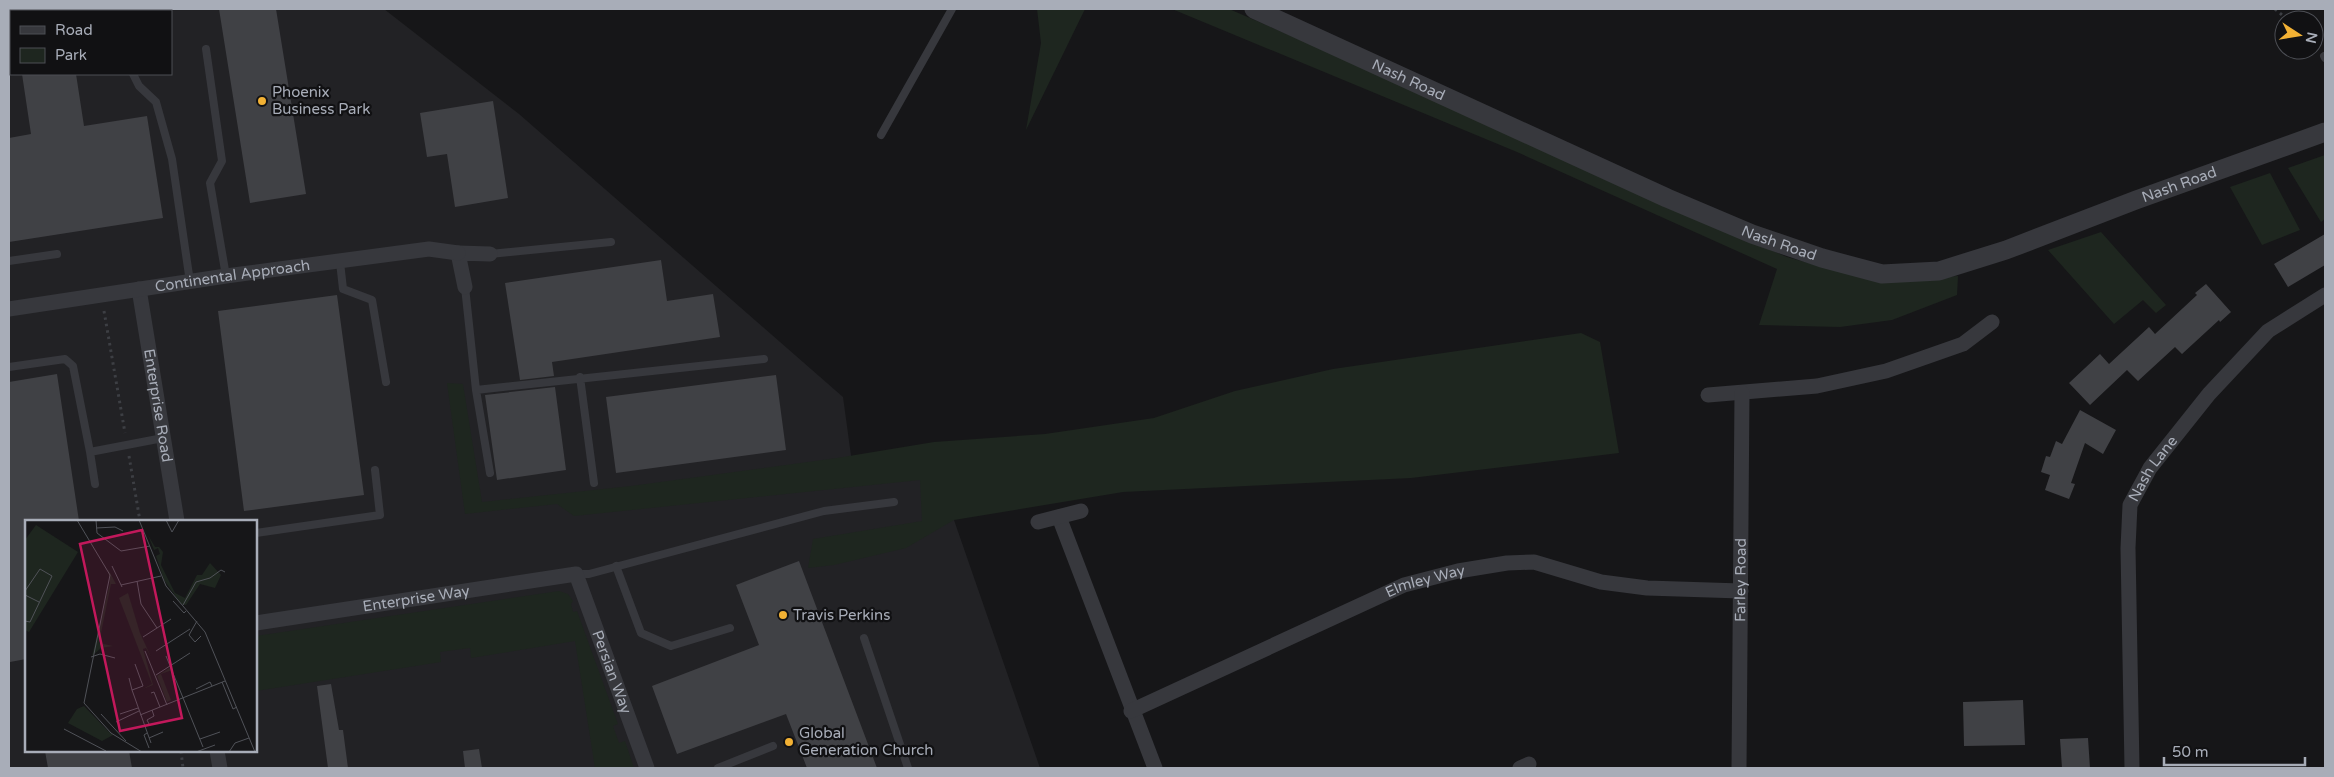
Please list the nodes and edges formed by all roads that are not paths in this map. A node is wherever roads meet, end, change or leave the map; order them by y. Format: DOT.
graph roads {
  1 [pos="952,9"];
  2 [pos="1254,9"];
  3 [pos="206,49"];
  4 [pos="134,75"];
  5 [pos="2325,132"];
  6 [pos="881,135"];
  7 [pos="611,242"];
  8 [pos="458,253"];
  9 [pos="57,254"];
  10 [pos="490,254"];
  11 [pos="9,261"];
  12 [pos="340,262"];
  13 [pos="226,276"];
  14 [pos="190,282"];
  15 [pos="465,287"];
  16 [pos="139,289"];
  17 [pos="2325,295"];
  18 [pos="9,309"];
  19 [pos="1992,322"];
  20 [pos="764,359"];
  21 [pos="9,368"];
  22 [pos="580,377"];
  23 [pos="386,382"];
  24 [pos="476,390"];
  25 [pos="1742,393"];
  26 [pos="1708,395"];
  27 [pos="163,438"];
  28 [pos="90,452"];
  29 [pos="375,470"];
  30 [pos="490,473"];
  31 [pos="594,483"];
  32 [pos="95,484"];
  33 [pos="894,502"];
  34 [pos="1081,511"];
  35 [pos="1059,517"];
  36 [pos="177,520"];
  37 [pos="1038,522"];
  38 [pos="258,533"];
  39 [pos="616,566"];
  40 [pos="576,574"];
  41 [pos="1741,591"];
  42 [pos="258,623"];
  43 [pos="730,628"];
  44 [pos="864,638"];
  45 [pos="1132,710"];
  46 [pos="773,746"];
  47 [pos="217,752"];
  48 [pos="220,768"];
  49 [pos="647,768"];
  50 [pos="718,768"];
  51 [pos="908,768"];
  52 [pos="1154,768"];
  53 [pos="1738,768"];
  54 [pos="2132,768"];
  1 -- 6 [label="lane"];
  2 -- 5 [label="street, Nash Road"];
  3 -- 13 [label="lane"];
  4 -- 14 [label="lane"];
  7 -- 10 [label="lane"];
  8 -- 10 [label="street, Continental Approach"];
  8 -- 12 [label="street, Continental Approach"];
  8 -- 15 [label="street"];
  9 -- 11 [label="lane"];
  12 -- 13 [label="street, Continental Approach"];
  12 -- 23 [label="lane"];
  13 -- 14 [label="street, Continental Approach"];
  14 -- 16 [label="street, Continental Approach"];
  15 -- 24 [label="lane"];
  16 -- 18 [label="street, Continental Approach"];
  16 -- 27 [label="street, Enterprise Road"];
  17 -- 54 [label="street, Nash Lane"];
  19 -- 25 [label="street"];
  20 -- 22 [label="lane"];
  21 -- 28 [label="lane"];
  22 -- 24 [label="lane"];
  22 -- 31 [label="lane"];
  24 -- 30 [label="lane"];
  25 -- 26 [label="street"];
  25 -- 41 [label="street, Farley Road"];
  27 -- 28 [label="lane"];
  27 -- 36 [label="street, Enterprise Road"];
  28 -- 32 [label="lane"];
  29 -- 38 [label="lane"];
  33 -- 39 [label="lane"];
  34 -- 35 [label="street"];
  35 -- 37 [label="street"];
  35 -- 45 [label="street"];
  39 -- 40 [label="lane"];
  39 -- 43 [label="lane"];
  40 -- 42 [label="street, Enterprise Way"];
  40 -- 49 [label="street, Persian Way"];
  41 -- 45 [label="street, Elmley Way"];
  41 -- 53 [label="street, Farley Road"];
  44 -- 51 [label="lane"];
  45 -- 52 [label="street"];
  46 -- 50 [label="lane"];
  47 -- 48 [label="street"];
}
